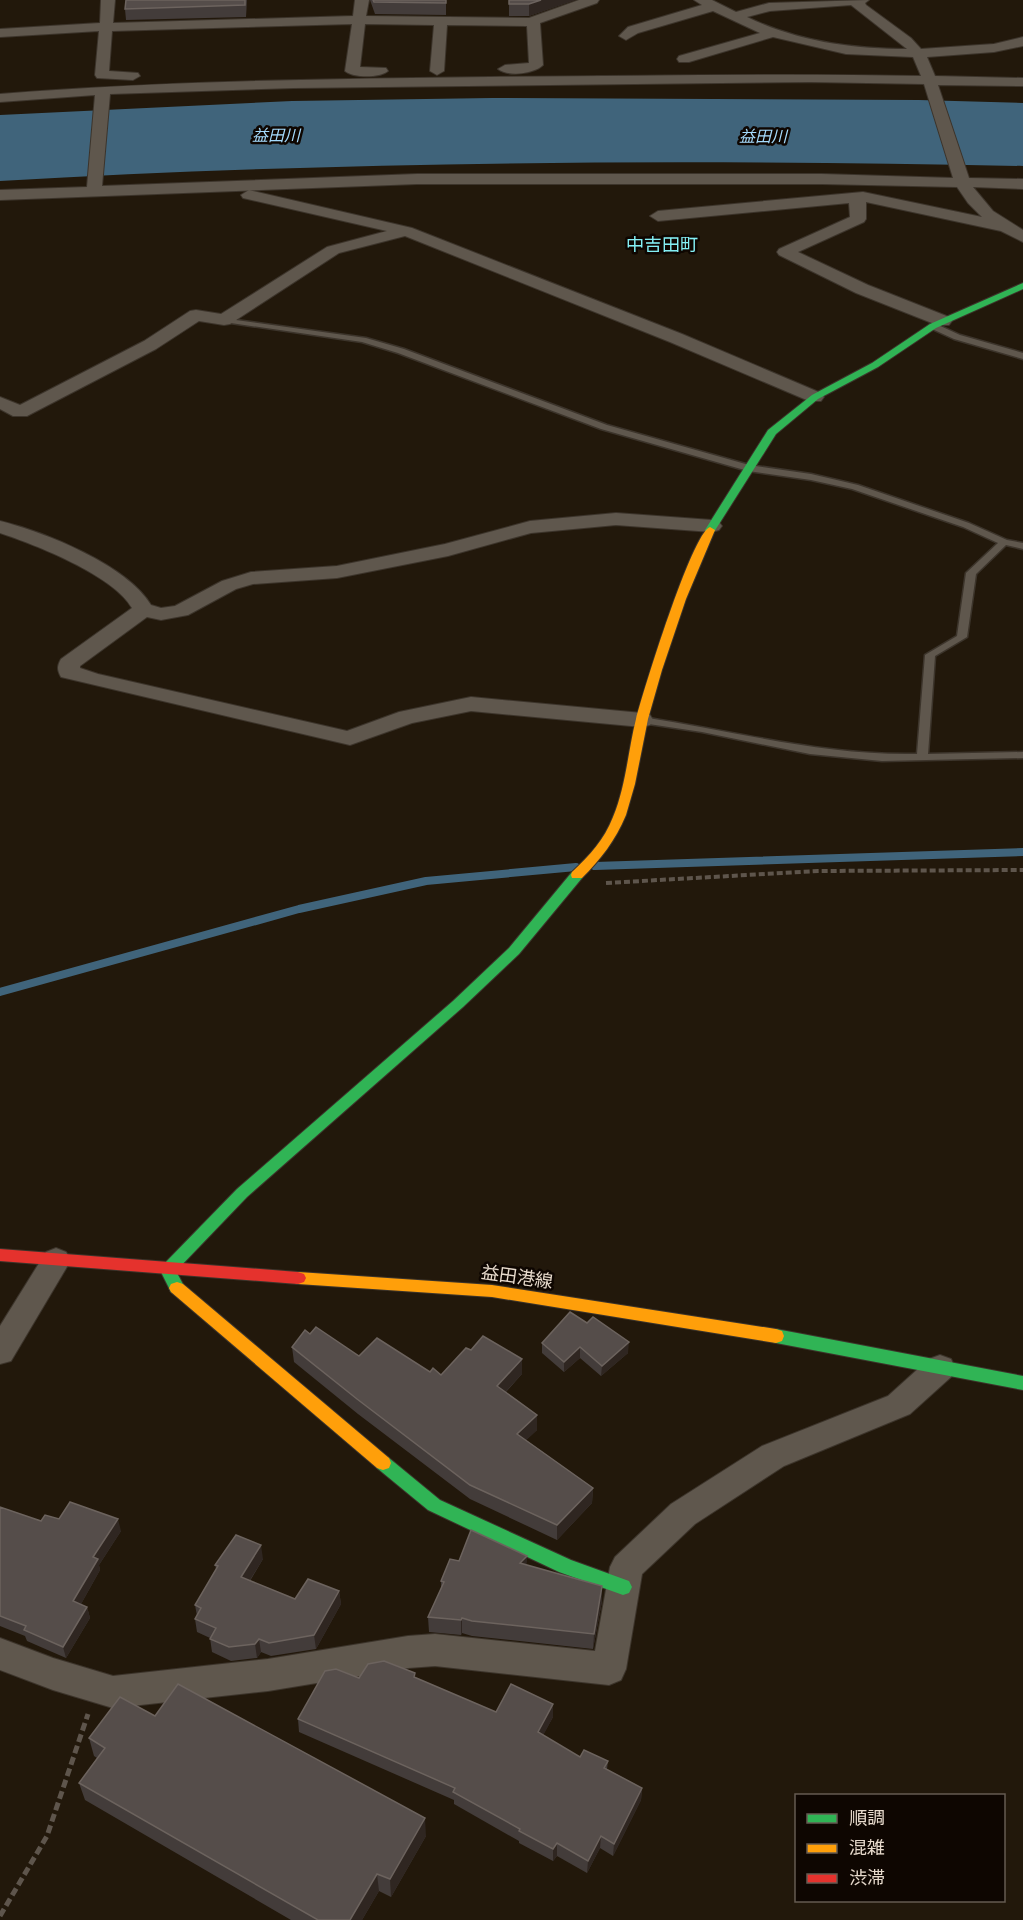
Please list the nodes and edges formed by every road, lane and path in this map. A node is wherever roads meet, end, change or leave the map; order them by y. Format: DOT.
graph roads {
  1 [pos="108,0"];
  2 [pos="362,0"];
  3 [pos="591,0"];
  4 [pos="862,0"];
  5 [pos="855,1"];
  6 [pos="707,3"];
  7 [pos="737,16"];
  8 [pos="359,20"];
  9 [pos="441,20"];
  10 [pos="530,22"];
  11 [pos="106,27"];
  12 [pos="0,33"];
  13 [pos="774,33"];
  14 [pos="626,36"];
  15 [pos="1023,41"];
  16 [pos="917,53"];
  17 [pos="684,59"];
  18 [pos="493,70"];
  19 [pos="352,71"];
  20 [pos="437,71"];
  21 [pos="174,75"];
  22 [pos="930,81"];
  23 [pos="589,82"];
  24 [pos="1023,82"];
  25 [pos="271,84"];
  26 [pos="102,94"];
  27 [pos="0,98"];
  28 [pos="794,179"];
  29 [pos="961,179"];
  30 [pos="1023,184"];
  31 [pos="94,190"];
  32 [pos="138,190"];
  33 [pos="0,195"];
  34 [pos="702,195"];
  35 [pos="863,197"];
  36 [pos="658,216"];
  37 [pos="1004,227"];
  38 [pos="406,231"];
  39 [pos="1023,237"];
  40 [pos="1023,286"];
  41 [pos="224,320"];
  42 [pos="938,324"];
  43 [pos="1023,356"];
  44 [pos="815,397"];
  45 [pos="0,402"];
  46 [pos="748,468"];
  47 [pos="712,526"];
  48 [pos="0,527"];
  49 [pos="1004,542"];
  50 [pos="1023,546"];
  51 [pos="143,610"];
  52 [pos="642,720"];
  53 [pos="1023,755"];
  54 [pos="922,757"];
  55 [pos="1023,870"];
  56 [pos="567,885"];
  57 [pos="0,1255"];
  58 [pos="56,1260"];
  59 [pos="168,1270"];
  60 [pos="0,1352"];
  61 [pos="940,1368"];
  62 [pos="1023,1383"];
  63 [pos="623,1587"];
  64 [pos="0,1654"];
  65 [pos="96,1687"];
  66 [pos="0,1916"];
  1 -- 11 [label="street"];
  2 -- 8 [label="street"];
  3 -- 10 [label="street"];
  4 -- 5 [label="street"];
  5 -- 7 [label="street"];
  5 -- 16 [label="street"];
  6 -- 7 [label="street"];
  6 -- 14 [label="street"];
  7 -- 13 [label="street"];
  8 -- 9 [label="street"];
  8 -- 11 [label="street"];
  8 -- 19 [label="street"];
  9 -- 10 [label="street"];
  9 -- 20 [label="street"];
  10 -- 18 [label="street"];
  11 -- 12 [label="street"];
  11 -- 21 [label="street"];
  13 -- 16 [label="street"];
  13 -- 17 [label="street"];
  15 -- 16 [label="street"];
  16 -- 22 [label="street"];
  18 -- 20 [label="street"];
  18 -- 23 [label="street"];
  19 -- 20 [label="street"];
  19 -- 21 [label="street"];
  21 -- 25 [label="street"];
  22 -- 23 [label="street"];
  22 -- 24 [label="street"];
  22 -- 29 [label="street"];
  23 -- 25 [label="street"];
  25 -- 26 [label="street"];
  26 -- 27 [label="street"];
  26 -- 31 [label="street"];
  28 -- 29 [label="street"];
  28 -- 32 [label="street"];
  28 -- 34 [label="street"];
  29 -- 30 [label="street"];
  29 -- 37 [label="street"];
  31 -- 32 [label="street"];
  31 -- 33 [label="street"];
  32 -- 38 [label="street"];
  35 -- 36 [label="street"];
  35 -- 37 [label="street"];
  35 -- 42 [label="street"];
  37 -- 39 [label="street"];
  38 -- 41 [label="street"];
  38 -- 44 [label="street"];
  40 -- 42 [label="street"];
  41 -- 45 [label="street"];
  41 -- 46 [label="lane"];
  42 -- 43 [label="lane"];
  42 -- 44 [label="street"];
  44 -- 46 [label="street"];
  46 -- 47 [label="street"];
  46 -- 49 [label="lane"];
  47 -- 51 [label="street"];
  47 -- 52 [label="street"];
  48 -- 51 [label="street"];
  49 -- 50 [label="lane"];
  49 -- 54 [label="lane"];
  51 -- 52 [label="street"];
  52 -- 54 [label="lane"];
  52 -- 56 [label="street"];
  53 -- 54 [label="lane"];
  55 -- 56 [label="path"];
  56 -- 59 [label="street"];
  57 -- 58 [label="street, 益田港線"];
  58 -- 59 [label="street, 益田港線"];
  58 -- 60 [label="street"];
  59 -- 61 [label="street, 益田港線"];
  59 -- 63 [label="street"];
  61 -- 62 [label="street, 益田港線"];
  61 -- 63 [label="street"];
  63 -- 65 [label="street"];
  64 -- 65 [label="street"];
  65 -- 66 [label="path"];
}
